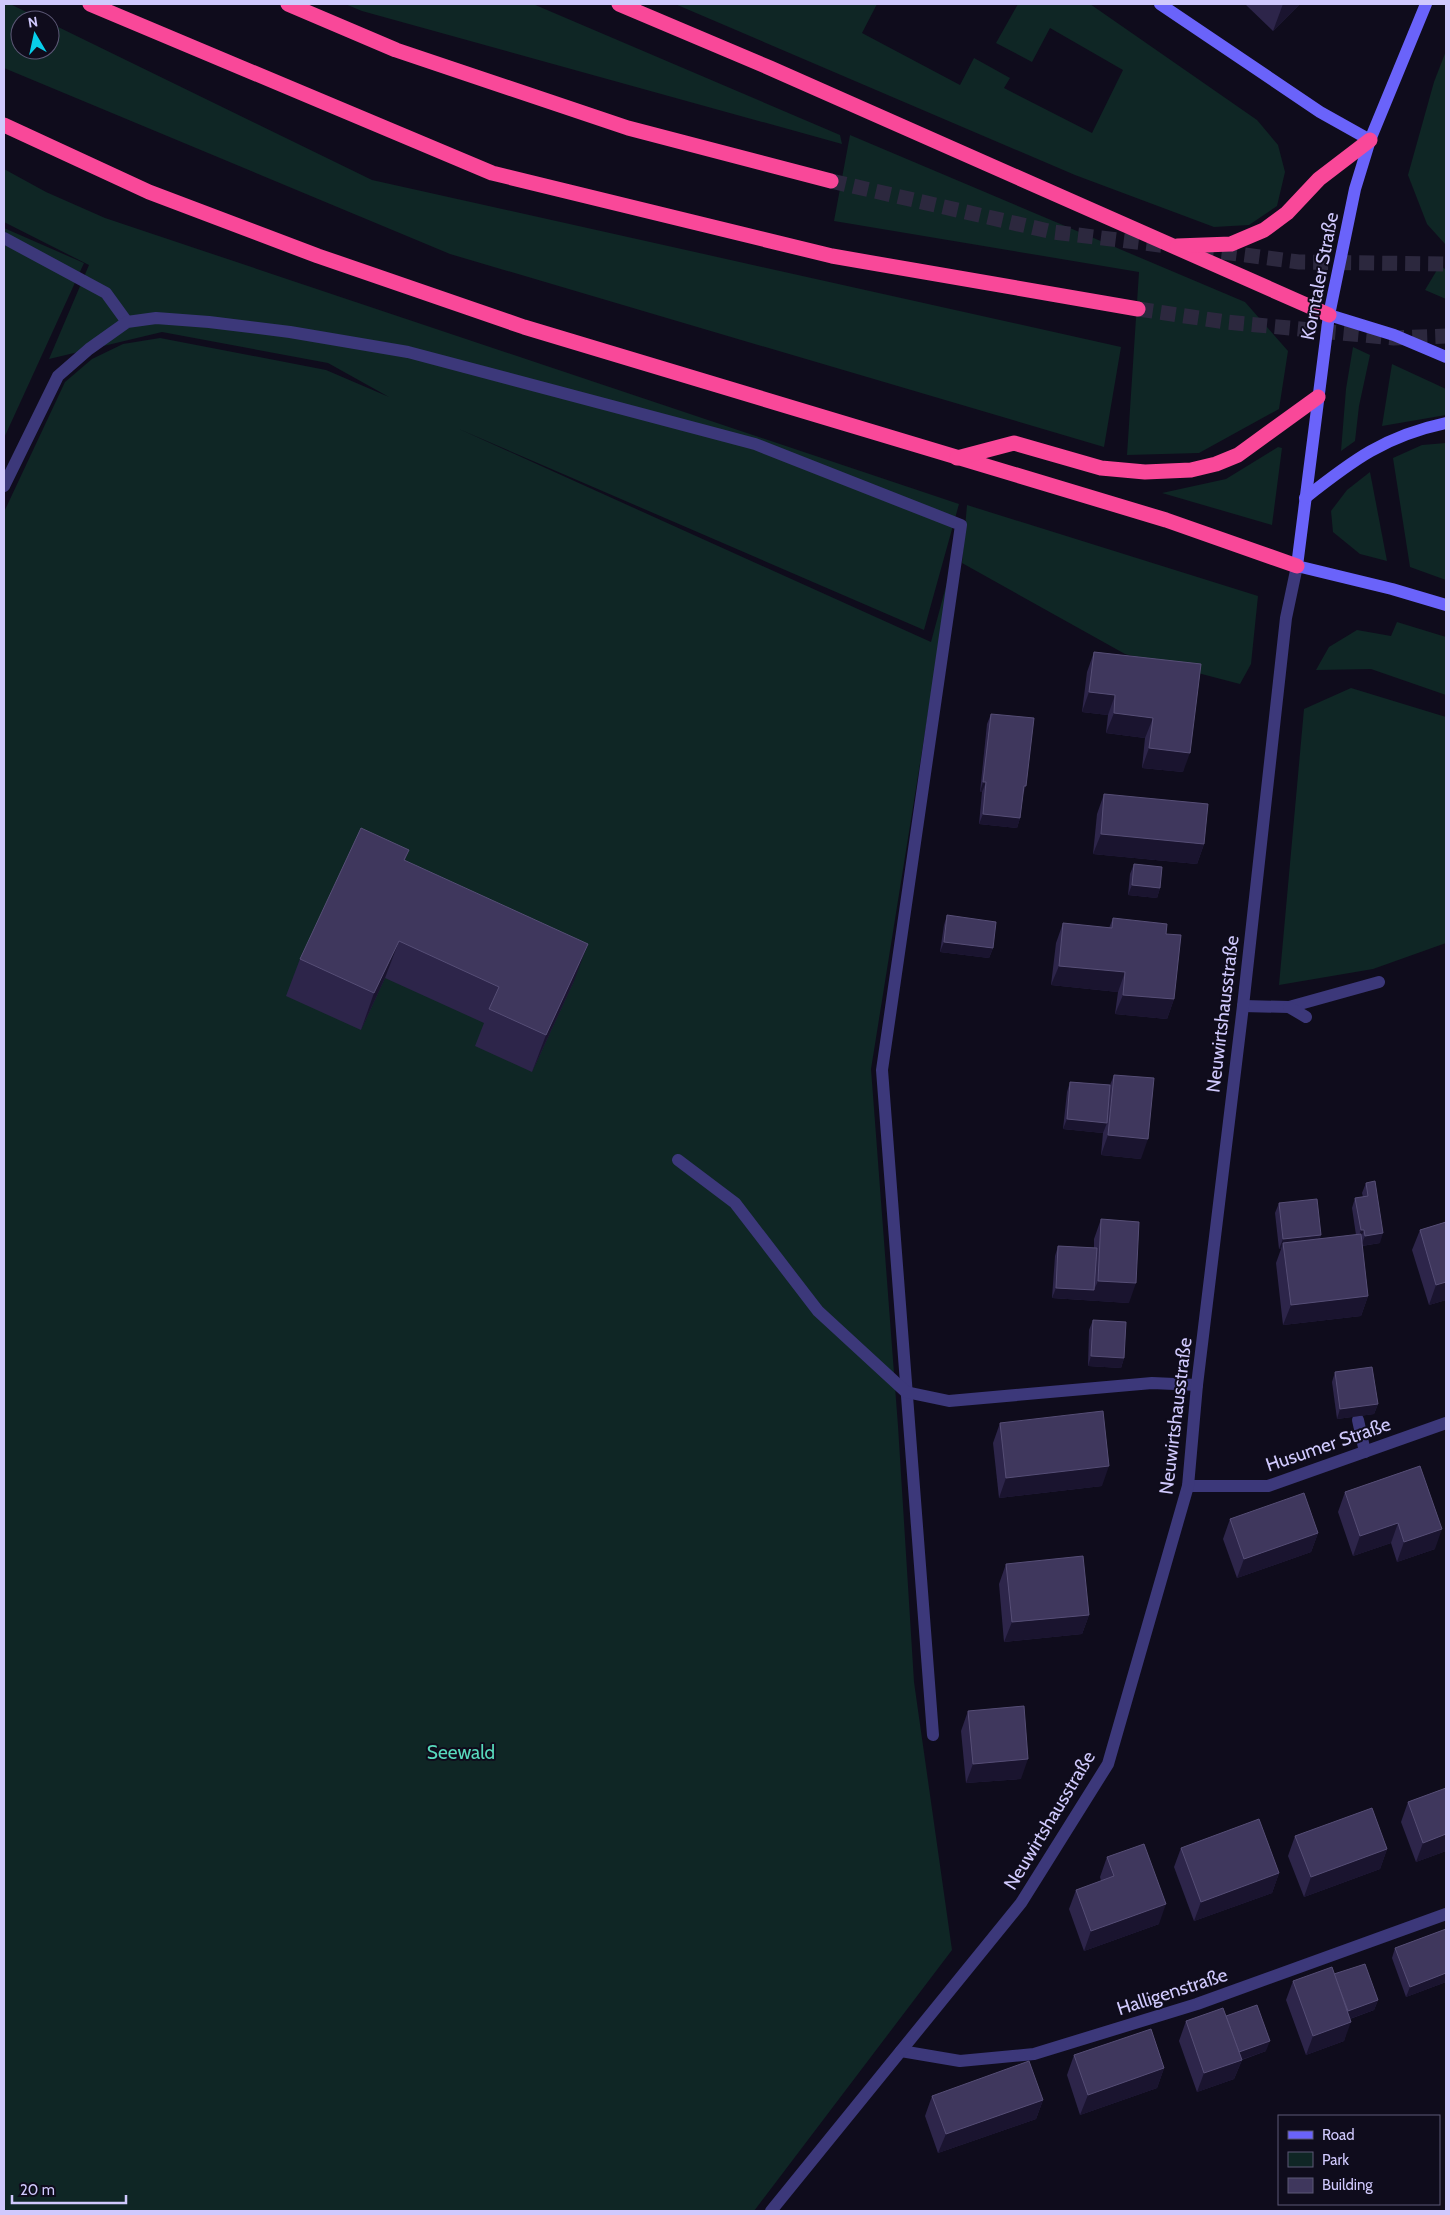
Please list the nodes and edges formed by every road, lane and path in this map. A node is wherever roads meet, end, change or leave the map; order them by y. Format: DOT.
graph roads {
  1 [pos="90,4"];
  2 [pos="288,4"];
  3 [pos="619,4"];
  4 [pos="1160,4"];
  5 [pos="1426,4"];
  6 [pos="4,125"];
  7 [pos="1370,140"];
  8 [pos="831,180"];
  9 [pos="4,238"];
  10 [pos="1174,246"];
  11 [pos="1138,309"];
  12 [pos="1329,314"];
  13 [pos="127,322"];
  14 [pos="1446,357"];
  15 [pos="1318,396"];
  16 [pos="1446,423"];
  17 [pos="956,458"];
  18 [pos="4,486"];
  19 [pos="1305,498"];
  20 [pos="1296,566"];
  21 [pos="1446,605"];
  22 [pos="1379,982"];
  23 [pos="1243,1006"];
  24 [pos="1290,1007"];
  25 [pos="1306,1017"];
  26 [pos="678,1160"];
  27 [pos="1197,1385"];
  28 [pos="906,1392"];
  29 [pos="1358,1420"];
  30 [pos="1446,1422"];
  31 [pos="1365,1452"];
  32 [pos="1188,1486"];
  33 [pos="933,1735"];
  34 [pos="1446,1914"];
  35 [pos="901,2051"];
  36 [pos="771,2211"];
  1 -- 11 [label="highway"];
  2 -- 8 [label="highway"];
  3 -- 10 [label="highway"];
  4 -- 7 [label="main road"];
  5 -- 7 [label="main road, Korntaler Straße"];
  6 -- 17 [label="highway"];
  7 -- 10 [label="highway"];
  7 -- 12 [label="main road, Korntaler Straße"];
  9 -- 13 [label="street"];
  10 -- 12 [label="highway"];
  12 -- 14 [label="main road"];
  12 -- 15 [label="main road, Korntaler Straße"];
  13 -- 18 [label="street"];
  13 -- 28 [label="street"];
  15 -- 17 [label="highway"];
  15 -- 19 [label="main road, Korntaler Straße"];
  16 -- 19 [label="main road"];
  17 -- 20 [label="highway"];
  19 -- 20 [label="main road, Korntaler Straße"];
  20 -- 21 [label="main road"];
  20 -- 23 [label="street, Neuwirtshausstraße"];
  22 -- 24 [label="street"];
  23 -- 24 [label="street"];
  23 -- 27 [label="street, Neuwirtshausstraße"];
  24 -- 25 [label="street"];
  26 -- 28 [label="street"];
  27 -- 28 [label="street"];
  27 -- 32 [label="street, Neuwirtshausstraße"];
  28 -- 33 [label="street"];
  29 -- 31 [label="street"];
  30 -- 31 [label="street, Husumer Straße"];
  31 -- 32 [label="street, Husumer Straße"];
  32 -- 35 [label="street, Neuwirtshausstraße"];
  34 -- 35 [label="street, Halligenstraße"];
  35 -- 36 [label="street, Neuwirtshausstraße"];
}
